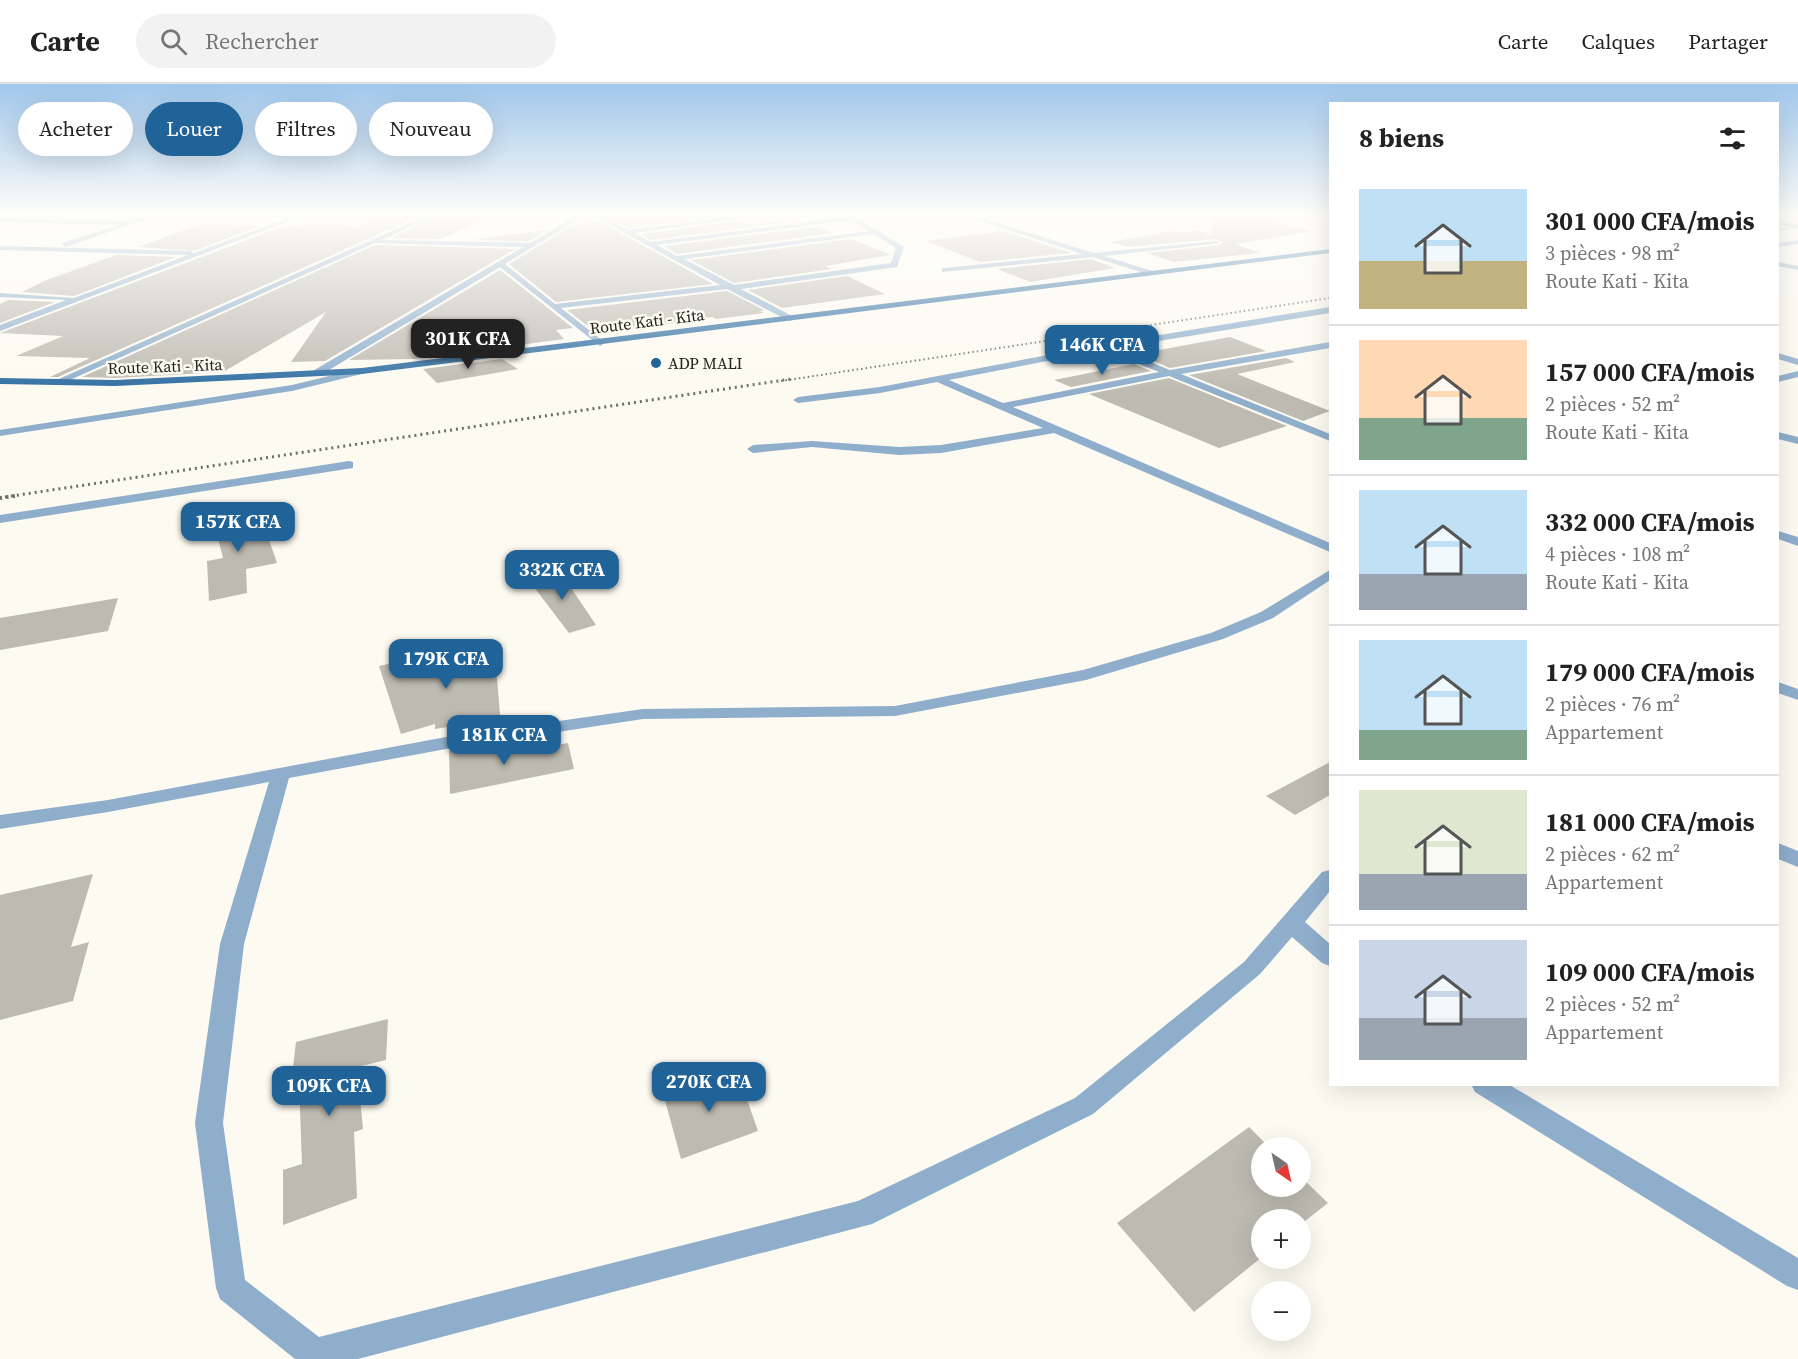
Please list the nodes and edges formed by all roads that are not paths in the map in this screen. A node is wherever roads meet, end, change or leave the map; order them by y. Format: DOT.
graph roads {
  1 [pos="145,274"];
  2 [pos="302,274"];
  3 [pos="484,274"];
  4 [pos="513,274"];
  5 [pos="705,274"];
  6 [pos="831,274"];
  7 [pos="1146,274"];
  8 [pos="730,287"];
  9 [pos="0,295"];
  10 [pos="80,298"];
  11 [pos="556,306"];
  12 [pos="1329,310"];
  13 [pos="789,318"];
  14 [pos="0,328"];
  15 [pos="600,343"];
  16 [pos="1329,345"];
  17 [pos="1105,347"];
  18 [pos="1779,356"];
  19 [pos="1798,362"];
  20 [pos="363,371"];
  21 [pos="1170,373"];
  22 [pos="315,374"];
  23 [pos="1798,374"];
  24 [pos="1779,379"];
  25 [pos="939,380"];
  26 [pos="0,381"];
  27 [pos="57,382"];
  28 [pos="798,400"];
  29 [pos="1003,406"];
  30 [pos="1056,429"];
  31 [pos="0,433"];
  32 [pos="1779,435"];
  33 [pos="1329,438"];
  34 [pos="1798,441"];
  35 [pos="753,449"];
  36 [pos="349,465"];
  37 [pos="0,519"];
  38 [pos="1798,528"];
  39 [pos="1779,532"];
  40 [pos="1779,532"];
  41 [pos="1798,542"];
  42 [pos="1329,548"];
  43 [pos="1329,575"];
  44 [pos="1779,687"];
  45 [pos="1798,695"];
  46 [pos="281,774"];
  47 [pos="0,822"];
  48 [pos="1779,850"];
  49 [pos="1798,860"];
  50 [pos="1329,878"];
  51 [pos="1291,923"];
  52 [pos="1329,956"];
  53 [pos="1487,1086"];
  54 [pos="1798,1275"];
  55 [pos="316,1356"];
  1 -- 10 [label="street"];
  2 -- 27 [label="street"];
  3 -- 22 [label="street"];
  4 -- 11 [label="street"];
  5 -- 8 [label="street"];
  6 -- 8 [label="street"];
  7 -- 13 [label="main road, Route Kati - Kita"];
  8 -- 11 [label="street"];
  8 -- 13 [label="street"];
  9 -- 10 [label="street"];
  10 -- 14 [label="street"];
  11 -- 15 [label="street"];
  12 -- 17 [label="street"];
  13 -- 15 [label="main road, Route Kati - Kita"];
  15 -- 20 [label="main road, Route Kati - Kita"];
  16 -- 21 [label="street"];
  17 -- 21 [label="street"];
  17 -- 25 [label="street"];
  18 -- 19 [label="street"];
  20 -- 22 [label="main road, Route Kati - Kita"];
  20 -- 31 [label="street"];
  21 -- 29 [label="street"];
  21 -- 33 [label="street"];
  22 -- 27 [label="main road, Route Kati - Kita"];
  23 -- 24 [label="street"];
  25 -- 28 [label="street"];
  25 -- 29 [label="street"];
  26 -- 27 [label="main road, Route Kati - Kita"];
  29 -- 30 [label="street"];
  30 -- 35 [label="street"];
  30 -- 42 [label="street"];
  32 -- 34 [label="street"];
  36 -- 37 [label="street"];
  38 -- 39 [label="street"];
  40 -- 41 [label="street"];
  43 -- 46 [label="street"];
  44 -- 45 [label="street"];
  46 -- 47 [label="street"];
  46 -- 55 [label="street"];
  48 -- 49 [label="street"];
  50 -- 51 [label="street"];
  51 -- 52 [label="street"];
  51 -- 55 [label="street"];
  53 -- 54 [label="street"];
}
